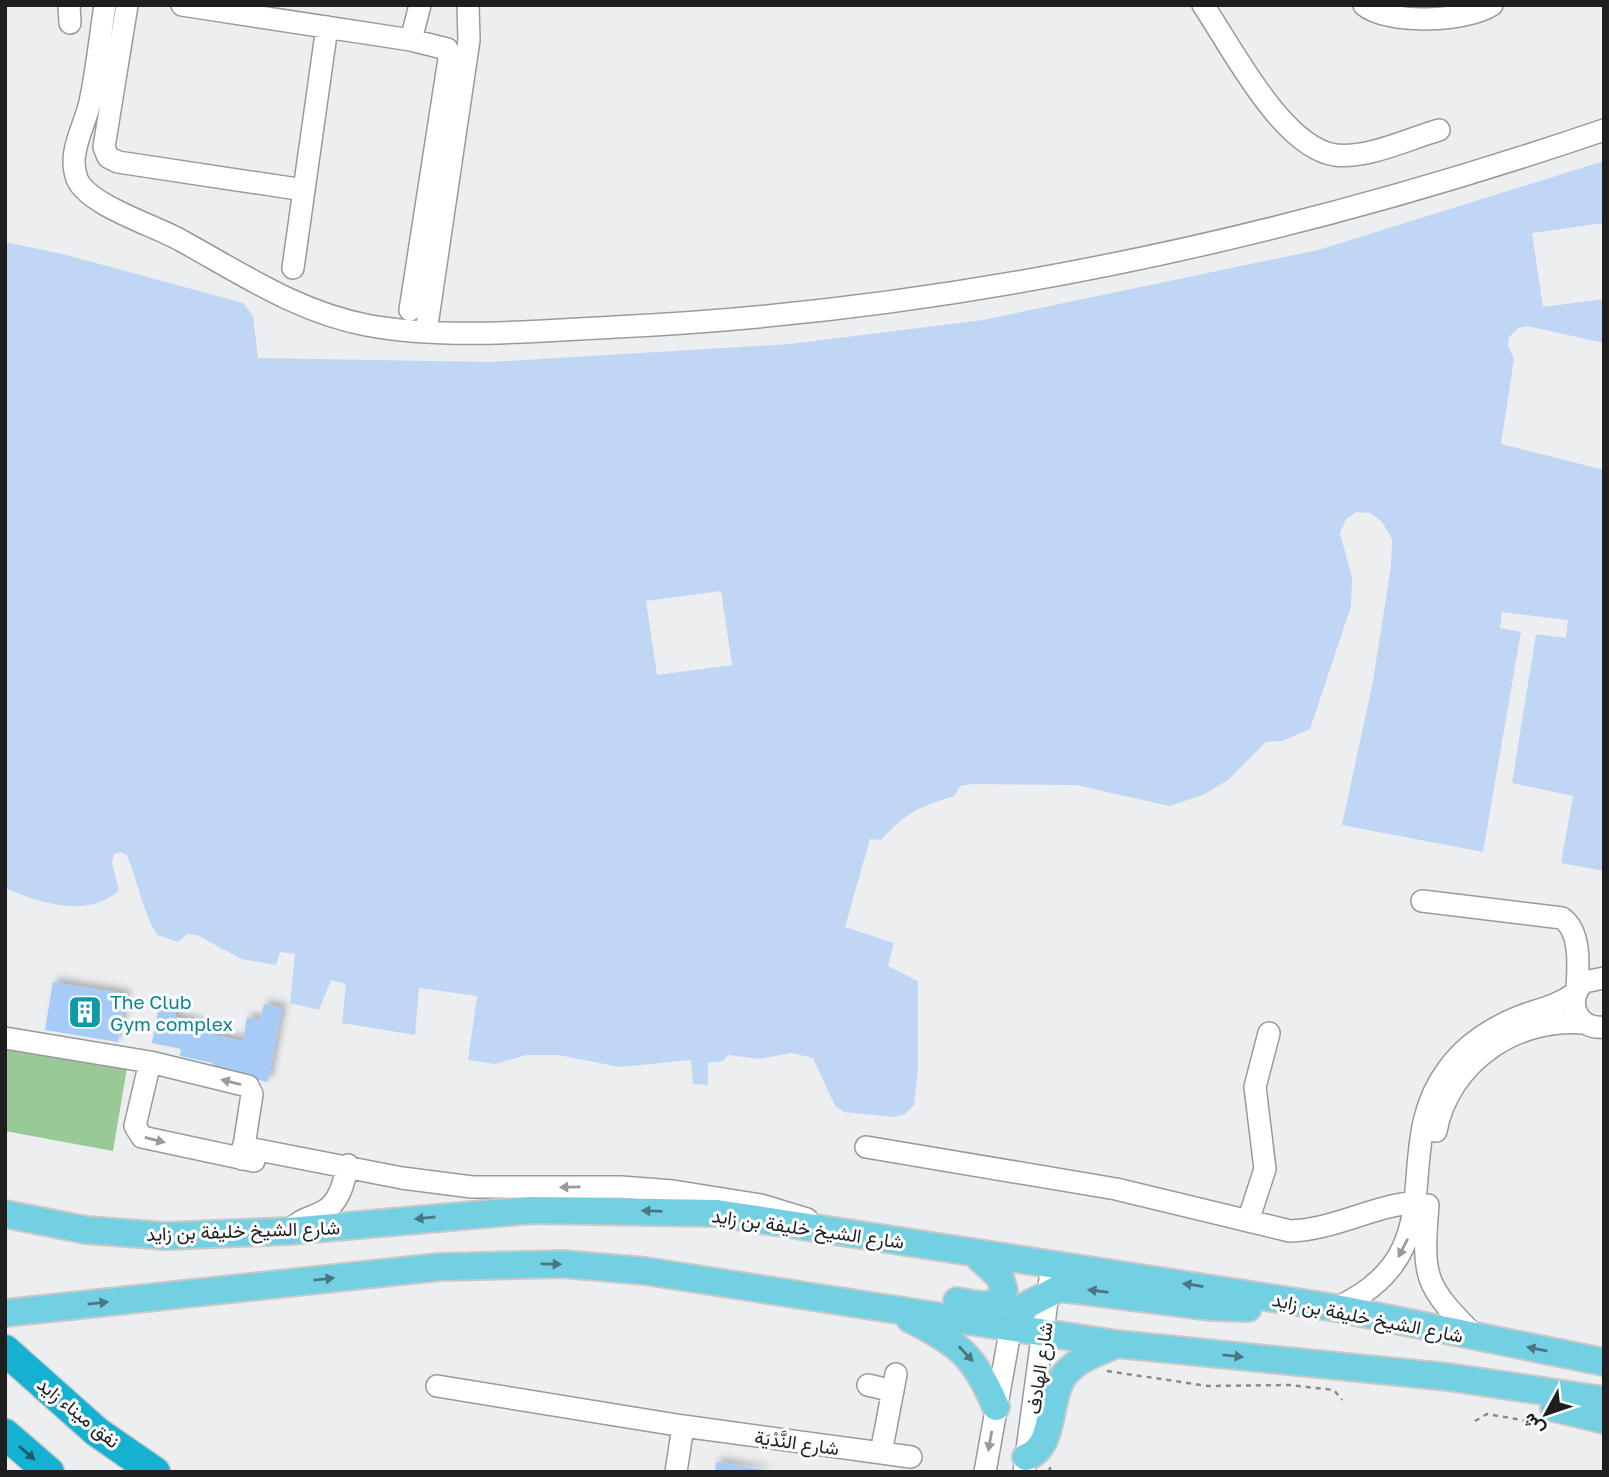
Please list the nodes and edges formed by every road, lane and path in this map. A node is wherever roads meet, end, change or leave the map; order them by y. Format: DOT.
graph roads {
  1 [pos="105,5"];
  2 [pos="127,5"];
  3 [pos="182,5"];
  4 [pos="420,5"];
  5 [pos="468,5"];
  6 [pos="1203,5"];
  7 [pos="1364,5"];
  8 [pos="1492,5"];
  9 [pos="327,27"];
  10 [pos="411,40"];
  11 [pos="1439,130"];
  12 [pos="1604,130"];
  13 [pos="304,190"];
  14 [pos="293,268"];
  15 [pos="410,310"];
  16 [pos="426,332"];
  17 [pos="1422,901"];
  18 [pos="1575,940"];
  19 [pos="1604,977"];
  20 [pos="1576,991"];
  21 [pos="1596,1029"];
  22 [pos="1269,1033"];
  23 [pos="5,1038"];
  24 [pos="150,1062"];
  25 [pos="866,1147"];
  26 [pos="243,1153"];
  27 [pos="346,1170"];
  28 [pos="1416,1202"];
  29 [pos="5,1214"];
  30 [pos="1248,1221"];
  31 [pos="828,1230"];
  32 [pos="289,1231"];
  33 [pos="973,1252"];
  34 [pos="1052,1264"];
  35 [pos="769,1290"];
  36 [pos="1049,1291"];
  37 [pos="1286,1300"];
  38 [pos="887,1307"];
  39 [pos="1336,1308"];
  40 [pos="18,1311"];
  41 [pos="1012,1326"];
  42 [pos="1044,1331"];
  43 [pos="1477,1338"];
  44 [pos="1117,1344"];
  45 [pos="5,1350"];
  46 [pos="1604,1362"];
  47 [pos="1098,1370"];
  48 [pos="1448,1377"];
  49 [pos="868,1385"];
  50 [pos="437,1386"];
  51 [pos="1342,1400"];
  52 [pos="1604,1400"];
  53 [pos="996,1407"];
  54 [pos="1604,1420"];
  55 [pos="1475,1421"];
  56 [pos="1541,1424"];
  57 [pos="683,1426"];
  58 [pos="97,1432"];
  59 [pos="5,1434"];
  60 [pos="881,1452"];
  61 [pos="911,1457"];
  62 [pos="1025,1464"];
  63 [pos="49,1472"];
  64 [pos="133,1472"];
  65 [pos="155,1472"];
  66 [pos="676,1472"];
  67 [pos="985,1472"];
  1 -- 16 [label="street"];
  2 -- 13 [label="street"];
  3 -- 9 [label="street"];
  4 -- 10 [label="street"];
  5 -- 16 [label="street"];
  6 -- 11 [label="street"];
  7 -- 8 [label="street"];
  9 -- 10 [label="street"];
  9 -- 13 [label="street"];
  10 -- 15 [label="street"];
  12 -- 16 [label="street"];
  13 -- 14 [label="street"];
  17 -- 18 [label="street"];
  18 -- 19 [label="street"];
  18 -- 20 [label="street"];
  19 -- 20 [label="street"];
  20 -- 21 [label="street"];
  20 -- 28 [label="street"];
  21 -- 43 [label="street"];
  22 -- 30 [label="street"];
  23 -- 24 [label="street"];
  26 -- 24 [label="street, one-way"];
  24 -- 26 [label="street, one-way"];
  25 -- 30 [label="street"];
  26 -- 27 [label="street"];
  31 -- 27 [label="street, one-way"];
  27 -- 32 [label="street"];
  28 -- 30 [label="street"];
  28 -- 39 [label="street, one-way"];
  29 -- 32 [label="main road, شارع الشيخ خليفة بن زايد"];
  31 -- 32 [label="main road, شارع الشيخ خليفة بن زايد, one-way"];
  31 -- 33 [label="main road, شارع الشيخ خليفة بن زايد"];
  33 -- 34 [label="main road, شارع الشيخ خليفة بن زايد"];
  33 -- 35 [label="main road"];
  34 -- 36 [label="street, شارع الهادف"];
  37 -- 34 [label="main road, شارع الشيخ خليفة بن زايد, one-way"];
  35 -- 38 [label="main road"];
  40 -- 35 [label="main road, one-way"];
  37 -- 36 [label="main road, one-way"];
  36 -- 41 [label="main road"];
  36 -- 42 [label="street, شارع الهادف"];
  37 -- 39 [label="main road, شارع الشيخ خليفة بن زايد"];
  38 -- 41 [label="main road"];
  38 -- 53 [label="main road, one-way"];
  39 -- 43 [label="main road, شارع الشيخ خليفة بن زايد"];
  41 -- 42 [label="main road"];
  41 -- 53 [label="street, شارع الهادف"];
  42 -- 44 [label="main road"];
  42 -- 62 [label="street, شارع الهادف"];
  46 -- 43 [label="main road, شارع الشيخ خليفة بن زايد, one-way"];
  44 -- 48 [label="main road, one-way"];
  44 -- 62 [label="main road"];
  45 -- 58 [label="highway, نفق ميناء زايد"];
  47 -- 51 [label="path"];
  48 -- 52 [label="main road"];
  48 -- 54 [label="main road"];
  49 -- 60 [label="street"];
  50 -- 57 [label="street, شارع النَّدْيَة"];
  53 -- 67 [label="street, شارع الهادف, one-way"];
  55 -- 56 [label="path"];
  57 -- 60 [label="street, شارع النَّدْيَة"];
  57 -- 66 [label="street"];
  58 -- 64 [label="highway"];
  58 -- 65 [label="highway, نفق ميناء زايد"];
  59 -- 63 [label="highway, one-way"];
  60 -- 61 [label="street, شارع النَّدْيَة"];
}
